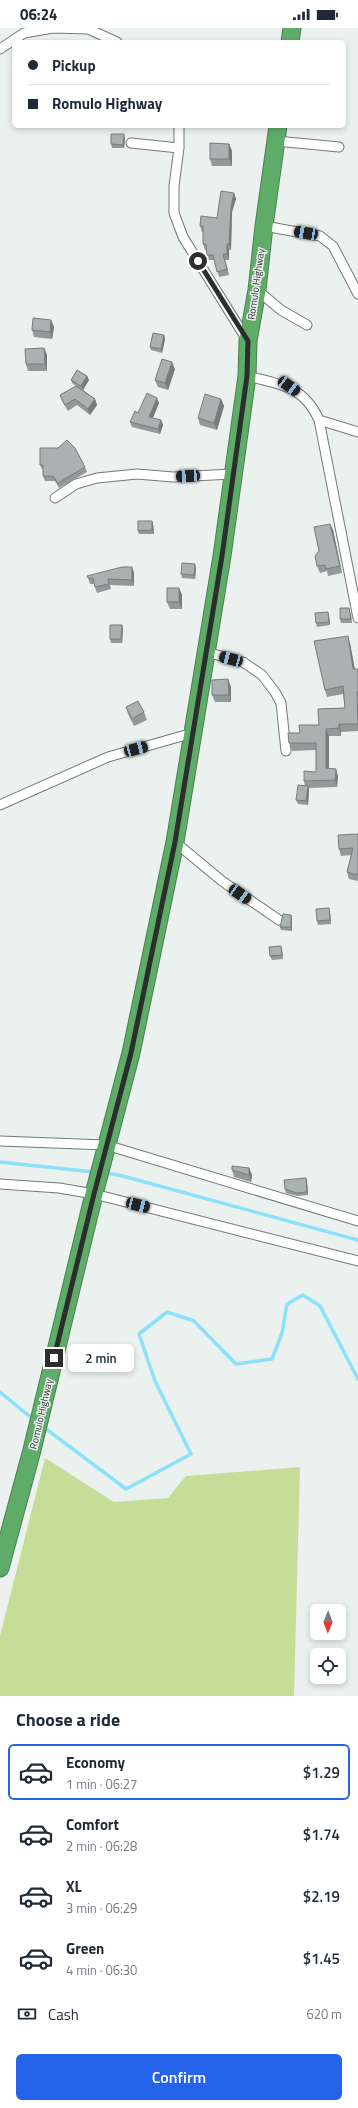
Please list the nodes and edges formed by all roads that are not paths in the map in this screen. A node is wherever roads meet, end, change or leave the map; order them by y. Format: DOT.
graph roads {
  1 [pos="292,28"];
  2 [pos="14,40"];
  3 [pos="113,40"];
  4 [pos="290,40"];
  5 [pos="12,41"];
  6 [pos="0,49"];
  7 [pos="179,128"];
  8 [pos="277,134"];
  9 [pos="131,143"];
  10 [pos="339,147"];
  11 [pos="179,148"];
  12 [pos="264,226"];
  13 [pos="354,280"];
  14 [pos="257,290"];
  15 [pos="358,294"];
  16 [pos="307,325"];
  17 [pos="248,341"];
  18 [pos="247,376"];
  19 [pos="319,420"];
  20 [pos="358,432"];
  21 [pos="233,474"];
  22 [pos="54,498"];
  23 [pos="358,618"];
  24 [pos="206,652"];
  25 [pos="193,733"];
  26 [pos="286,751"];
  27 [pos="0,806"];
  28 [pos="175,842"];
  29 [pos="279,920"];
  30 [pos="0,1141"];
  31 [pos="105,1149"];
  32 [pos="0,1184"];
  33 [pos="94,1192"];
  34 [pos="358,1221"];
  35 [pos="358,1261"];
  36 [pos="0,1568"];
  1 -- 4 [label="highway"];
  2 -- 3 [label="street"];
  5 -- 6 [label="street"];
  7 -- 11 [label="street"];
  8 -- 10 [label="street"];
  8 -- 12 [label="highway, Romulo Highway"];
  9 -- 11 [label="street"];
  11 -- 17 [label="street"];
  12 -- 13 [label="street"];
  12 -- 14 [label="highway, Romulo Highway"];
  13 -- 15 [label="street"];
  14 -- 16 [label="street"];
  14 -- 17 [label="highway, Romulo Highway"];
  17 -- 18 [label="highway, Romulo Highway"];
  18 -- 19 [label="street"];
  18 -- 21 [label="highway, Romulo Highway"];
  19 -- 20 [label="street"];
  19 -- 23 [label="street"];
  21 -- 22 [label="street"];
  21 -- 24 [label="highway, Romulo Highway"];
  24 -- 25 [label="highway, Romulo Highway"];
  24 -- 26 [label="street"];
  25 -- 27 [label="street"];
  25 -- 28 [label="highway, Romulo Highway"];
  28 -- 29 [label="street"];
  28 -- 31 [label="highway, Romulo Highway"];
  30 -- 31 [label="street"];
  31 -- 33 [label="highway, Romulo Highway"];
  31 -- 34 [label="street"];
  32 -- 33 [label="street"];
  33 -- 35 [label="street"];
  33 -- 36 [label="highway, Romulo Highway"];
}
